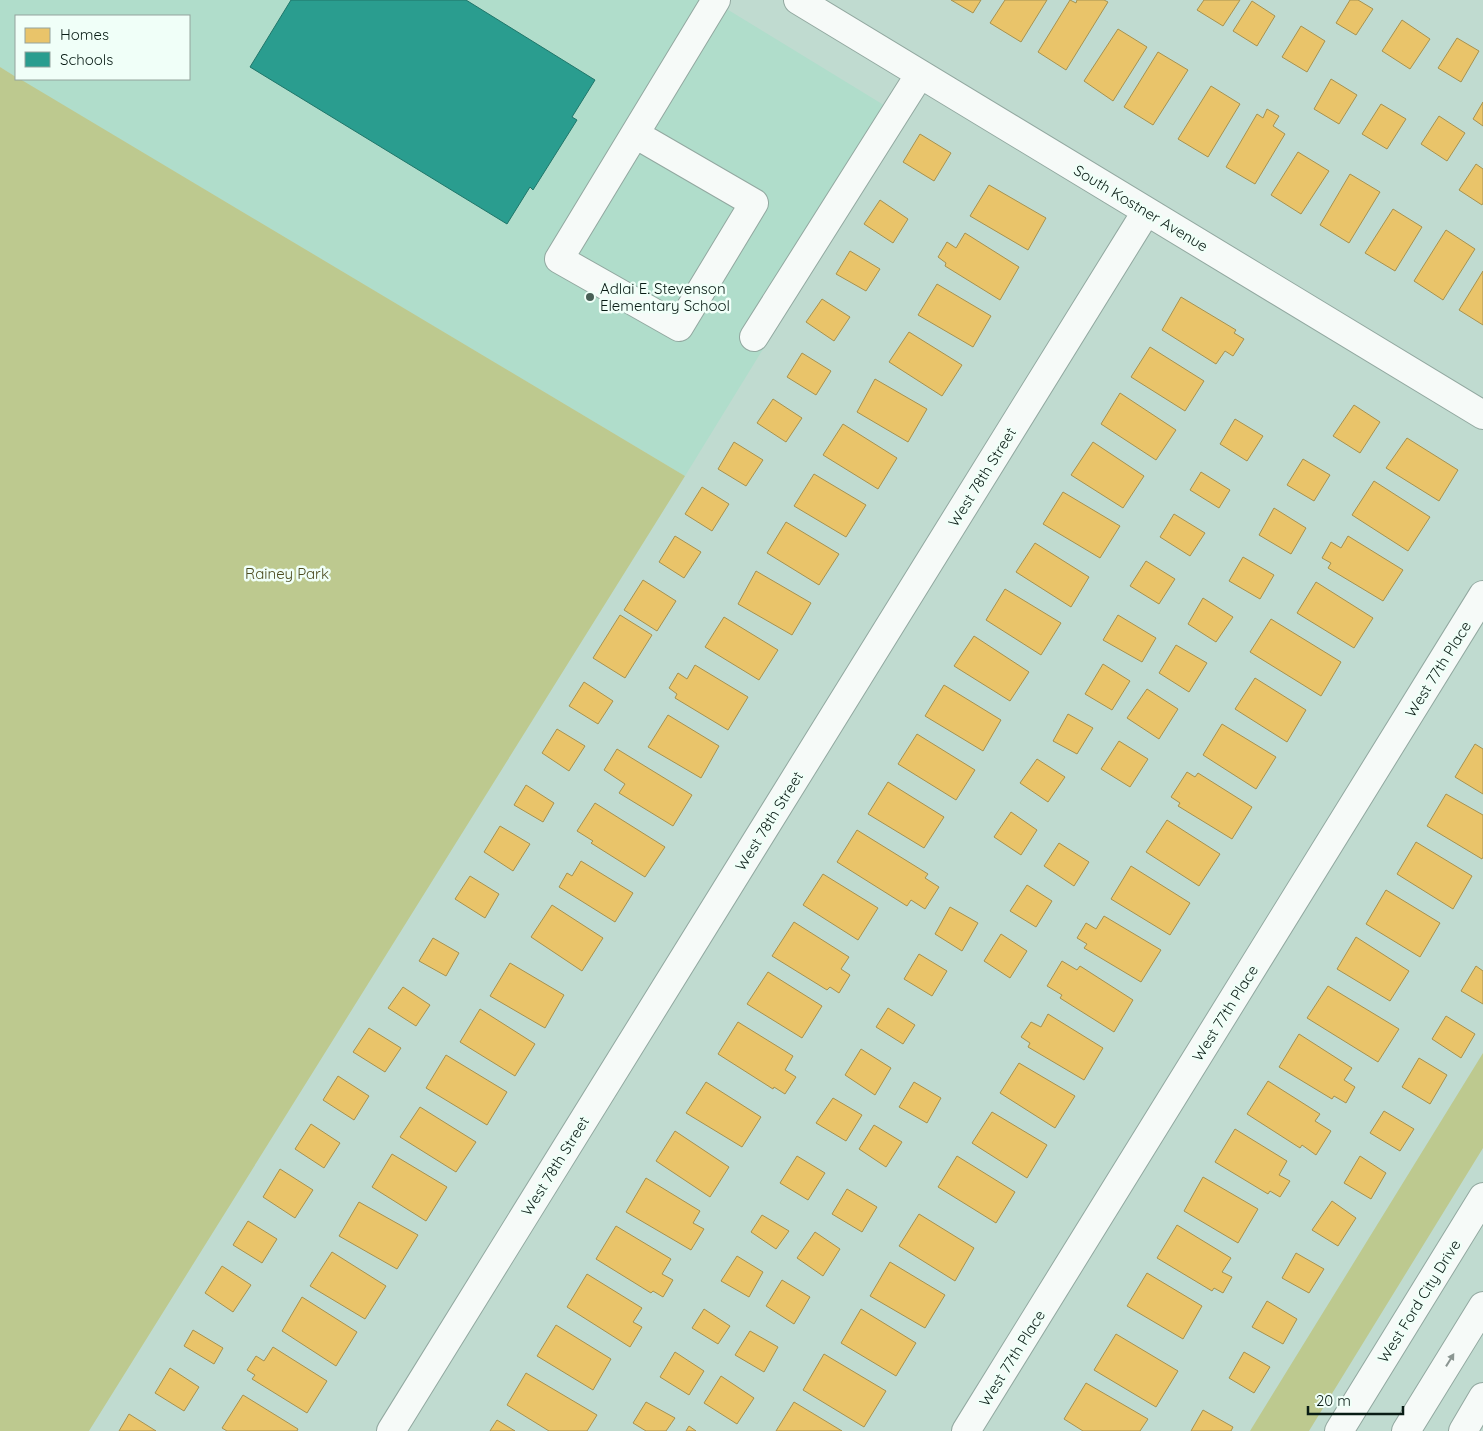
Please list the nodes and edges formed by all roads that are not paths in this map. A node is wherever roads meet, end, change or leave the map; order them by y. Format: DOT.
graph roads {
  1 [pos="716,0"];
  2 [pos="798,0"];
  3 [pos="920,74"];
  4 [pos="635,134"];
  5 [pos="1146,212"];
  6 [pos="754,337"];
  7 [pos="1483,416"];
  8 [pos="1483,595"];
  9 [pos="1481,1203"];
  10 [pos="1483,1306"];
  11 [pos="1483,1397"];
  12 [pos="391,1431"];
  13 [pos="966,1431"];
  14 [pos="1339,1431"];
  15 [pos="1406,1431"];
  16 [pos="1463,1431"];
  1 -- 4 [label="street"];
  2 -- 3 [label="street, South Kostner Avenue"];
  3 -- 5 [label="street, South Kostner Avenue"];
  3 -- 6 [label="street"];
  4 -- 4 [label="street"];
  5 -- 7 [label="street, South Kostner Avenue"];
  5 -- 12 [label="street, West 78th Street"];
  8 -- 13 [label="street, West 77th Place"];
  9 -- 14 [label="street, West Ford City Drive"];
  15 -- 10 [label="street, one-way"];
  11 -- 16 [label="street"];
}
